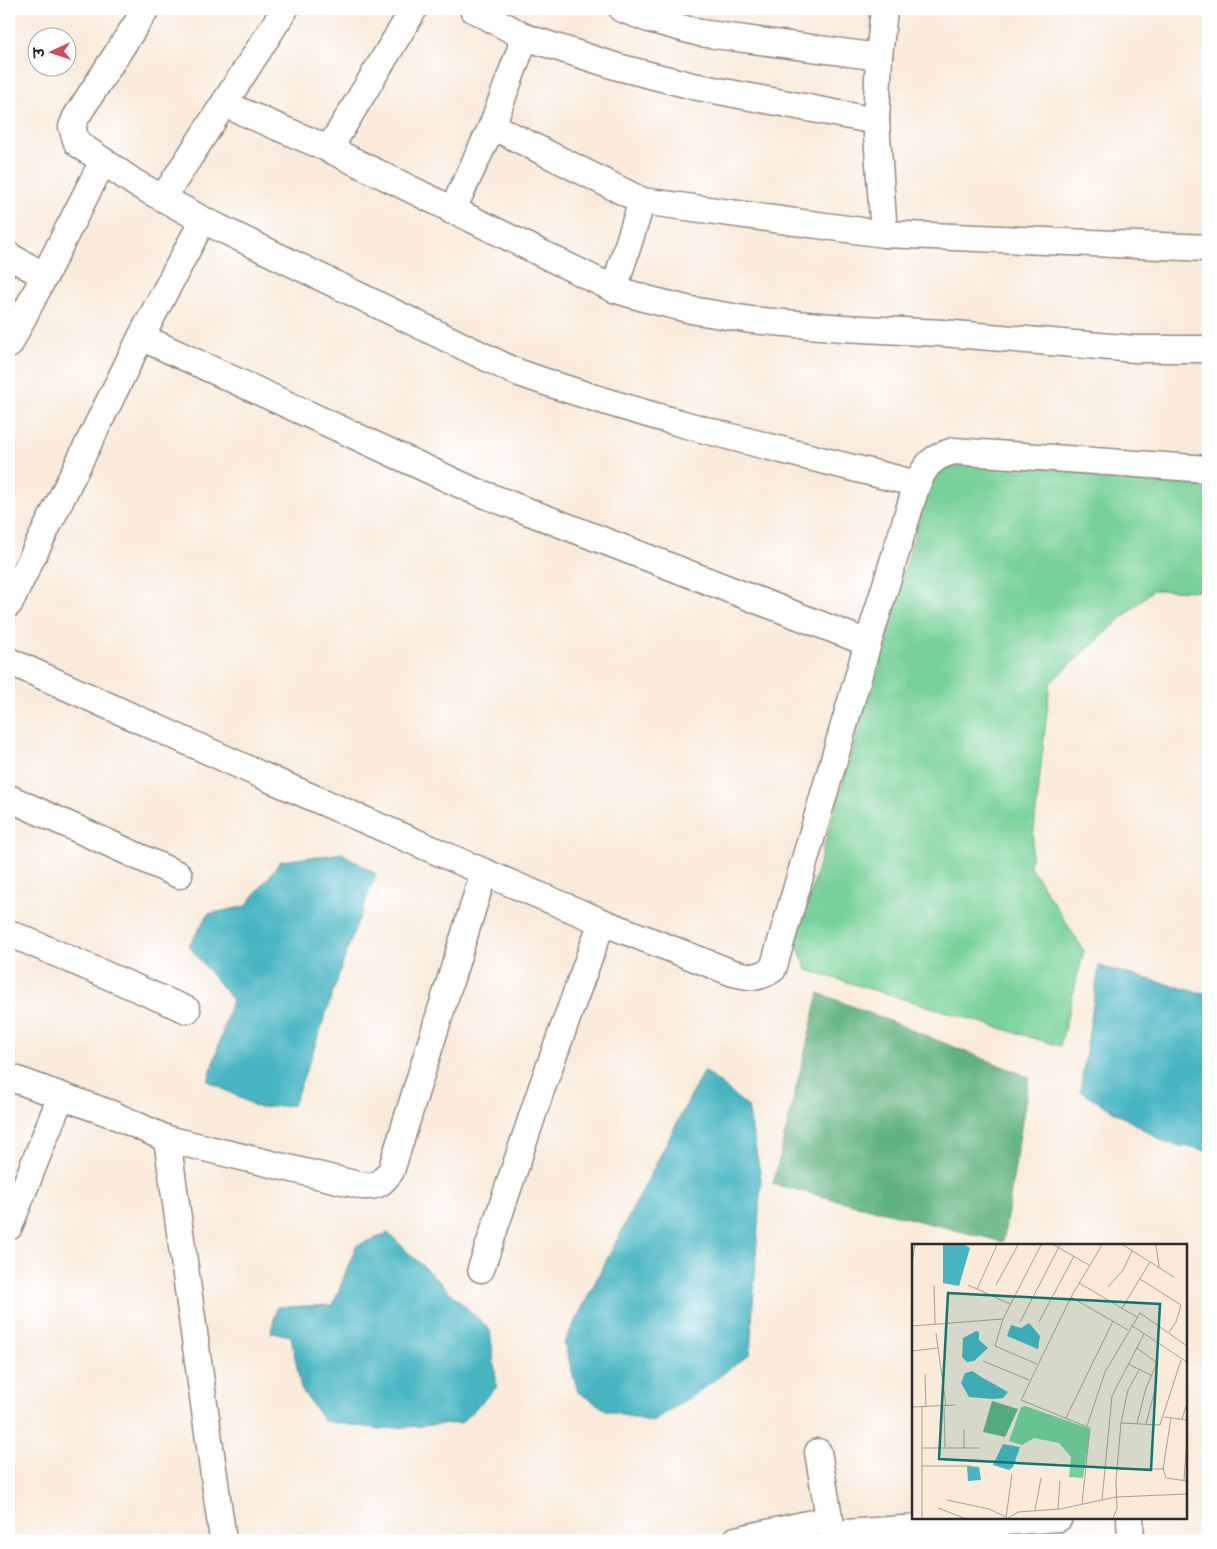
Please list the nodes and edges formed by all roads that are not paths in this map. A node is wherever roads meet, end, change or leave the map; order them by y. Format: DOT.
graph roads {
  1 [pos="146,9"];
  2 [pos="285,9"];
  3 [pos="414,9"];
  4 [pos="473,9"];
  5 [pos="622,9"];
  6 [pos="884,9"];
  7 [pos="525,37"];
  8 [pos="879,57"];
  9 [pos="224,104"];
  10 [pos="876,121"];
  11 [pos="492,126"];
  12 [pos="328,149"];
  13 [pos="103,161"];
  14 [pos="163,198"];
  15 [pos="642,201"];
  16 [pos="452,211"];
  17 [pos="203,220"];
  18 [pos="884,234"];
  19 [pos="1208,248"];
  20 [pos="9,256"];
  21 [pos="44,276"];
  22 [pos="614,288"];
  23 [pos="141,337"];
  24 [pos="9,345"];
  25 [pos="1208,349"];
  26 [pos="1208,469"];
  27 [pos="916,484"];
  28 [pos="9,604"];
  29 [pos="868,643"];
  30 [pos="9,661"];
  31 [pos="9,798"];
  32 [pos="484,872"];
  33 [pos="180,875"];
  34 [pos="602,922"];
  35 [pos="9,933"];
  36 [pos="186,1010"];
  37 [pos="9,1077"];
  38 [pos="61,1096"];
  39 [pos="166,1139"];
  40 [pos="9,1227"];
  41 [pos="481,1269"];
  42 [pos="818,1452"];
  43 [pos="1042,1519"];
  44 [pos="1130,1519"];
  45 [pos="832,1531"];
  46 [pos="223,1540"];
  47 [pos="736,1540"];
  48 [pos="1131,1540"];
  1 -- 13 [label="street"];
  2 -- 9 [label="street"];
  3 -- 12 [label="street"];
  4 -- 7 [label="street"];
  5 -- 8 [label="street"];
  6 -- 8 [label="street"];
  7 -- 10 [label="street"];
  7 -- 11 [label="street"];
  8 -- 10 [label="street"];
  9 -- 12 [label="street"];
  9 -- 14 [label="street"];
  10 -- 18 [label="street"];
  11 -- 15 [label="street"];
  11 -- 16 [label="street"];
  12 -- 16 [label="street"];
  13 -- 14 [label="street"];
  13 -- 21 [label="street"];
  14 -- 17 [label="street"];
  15 -- 18 [label="street"];
  15 -- 22 [label="street"];
  16 -- 22 [label="street"];
  17 -- 23 [label="street"];
  17 -- 27 [label="street"];
  18 -- 19 [label="street"];
  20 -- 21 [label="street"];
  21 -- 24 [label="street"];
  22 -- 25 [label="street"];
  23 -- 28 [label="street"];
  23 -- 29 [label="street"];
  26 -- 27 [label="street"];
  27 -- 29 [label="street"];
  29 -- 34 [label="street"];
  30 -- 32 [label="street"];
  31 -- 33 [label="street"];
  32 -- 34 [label="street"];
  32 -- 39 [label="street"];
  34 -- 41 [label="street"];
  35 -- 36 [label="street"];
  37 -- 38 [label="street"];
  38 -- 39 [label="street"];
  38 -- 40 [label="street"];
  39 -- 46 [label="street"];
  42 -- 45 [label="street"];
  43 -- 45 [label="street"];
  44 -- 48 [label="street"];
  45 -- 47 [label="street"];
}
